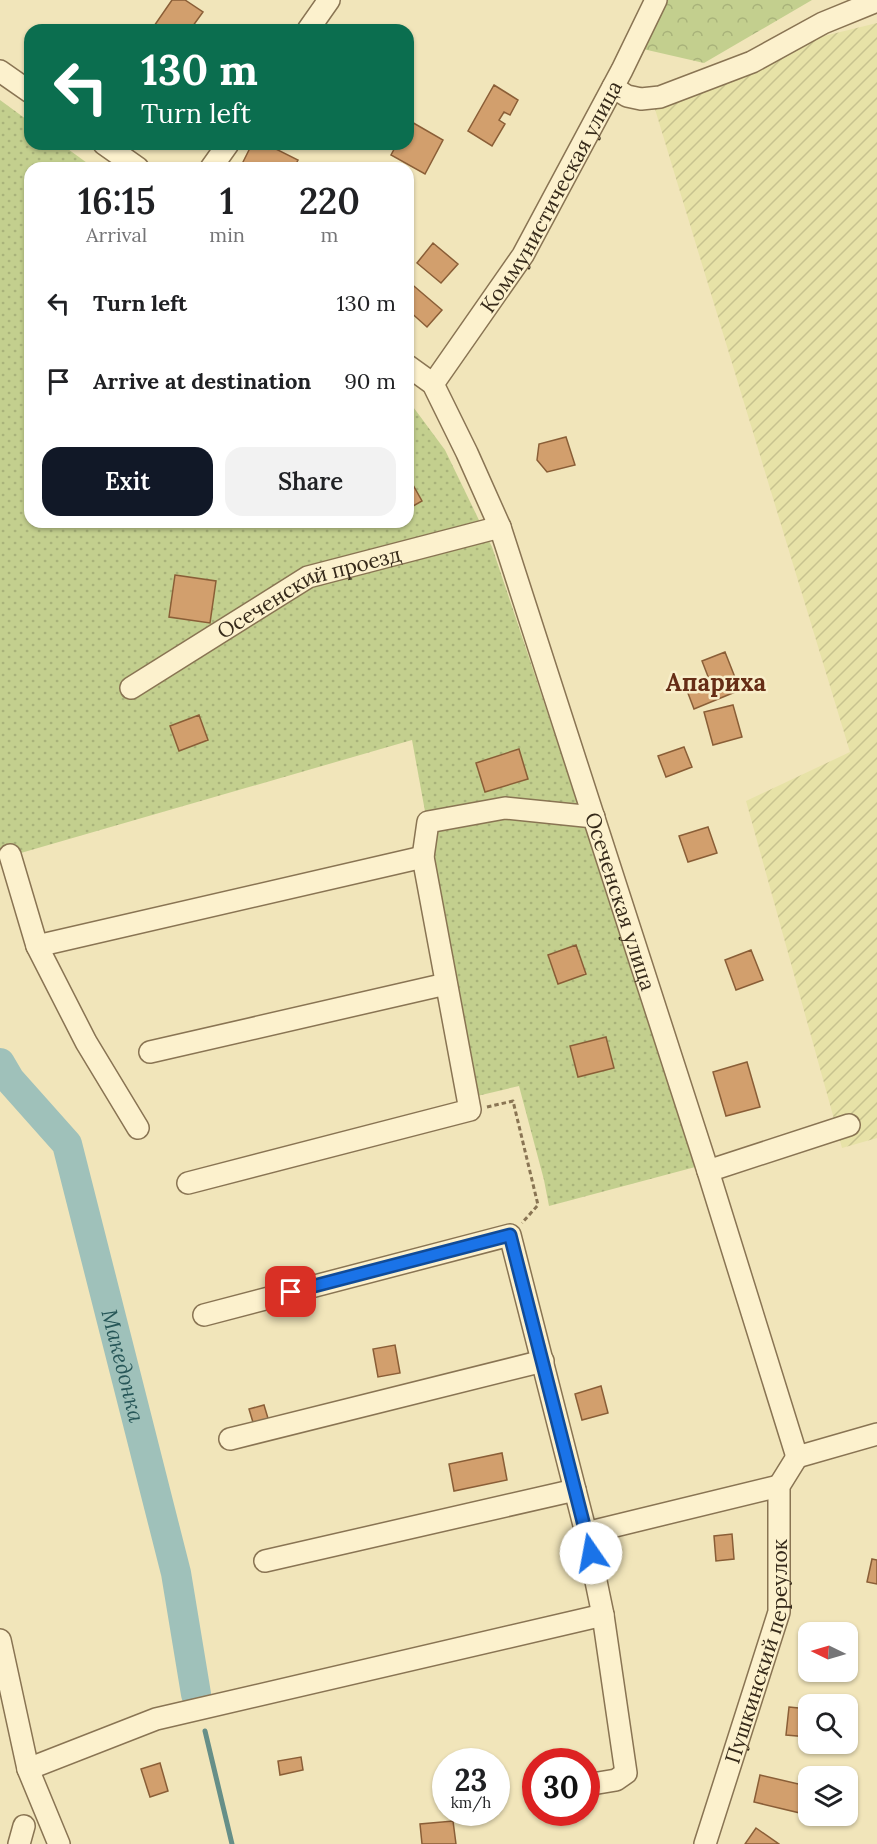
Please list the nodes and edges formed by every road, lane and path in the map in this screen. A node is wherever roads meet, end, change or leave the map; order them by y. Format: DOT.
graph roads {
  1 [pos="329,0"];
  2 [pos="656,0"];
  3 [pos="877,1"];
  4 [pos="312,24"];
  5 [pos="0,71"];
  6 [pos="613,87"];
  7 [pos="24,88"];
  8 [pos="112,150"];
  9 [pos="130,162"];
  10 [pos="414,370"];
  11 [pos="433,384"];
  12 [pos="500,527"];
  13 [pos="131,688"];
  14 [pos="594,818"];
  15 [pos="10,855"];
  16 [pos="423,857"];
  17 [pos="38,946"];
  18 [pos="446,984"];
  19 [pos="150,1052"];
  20 [pos="470,1110"];
  21 [pos="849,1125"];
  22 [pos="138,1128"];
  23 [pos="708,1171"];
  24 [pos="188,1183"];
  25 [pos="510,1235"];
  26 [pos="204,1315"];
  27 [pos="543,1360"];
  28 [pos="877,1434"];
  29 [pos="230,1439"];
  30 [pos="797,1457"];
  31 [pos="779,1486"];
  32 [pos="576,1490"];
  33 [pos="586,1533"];
  34 [pos="265,1561"];
  35 [pos="603,1615"];
  36 [pos="0,1640"];
  37 [pos="28,1769"];
  38 [pos="600,1783"];
  39 [pos="59,1844"];
  40 [pos="705,1844"];
  1 -- 4 [label="street"];
  2 -- 6 [label="street, Коммунистическая улица"];
  3 -- 6 [label="street"];
  5 -- 7 [label="street"];
  6 -- 11 [label="street, Коммунистическая улица"];
  8 -- 9 [label="street"];
  10 -- 11 [label="street, Осеченская улица"];
  11 -- 12 [label="street, Осеченская улица"];
  12 -- 13 [label="street, Осеченский проезд"];
  12 -- 14 [label="street, Осеченская улица"];
  14 -- 16 [label="street"];
  14 -- 23 [label="street, Осеченская улица"];
  15 -- 17 [label="street"];
  16 -- 17 [label="street"];
  16 -- 18 [label="street"];
  17 -- 22 [label="street"];
  18 -- 19 [label="street"];
  18 -- 20 [label="street"];
  20 -- 24 [label="street"];
  20 -- 25 [label="path"];
  21 -- 23 [label="street"];
  23 -- 30 [label="street, Осеченская улица"];
  25 -- 26 [label="street"];
  25 -- 27 [label="street"];
  27 -- 29 [label="street"];
  27 -- 32 [label="street"];
  28 -- 30 [label="street"];
  30 -- 31 [label="street"];
  31 -- 33 [label="street"];
  31 -- 40 [label="street, Пушкинский переулок"];
  32 -- 33 [label="street"];
  32 -- 34 [label="street"];
  33 -- 35 [label="street"];
  35 -- 37 [label="street"];
  35 -- 38 [label="street"];
  36 -- 37 [label="street"];
  37 -- 39 [label="street"];
}
